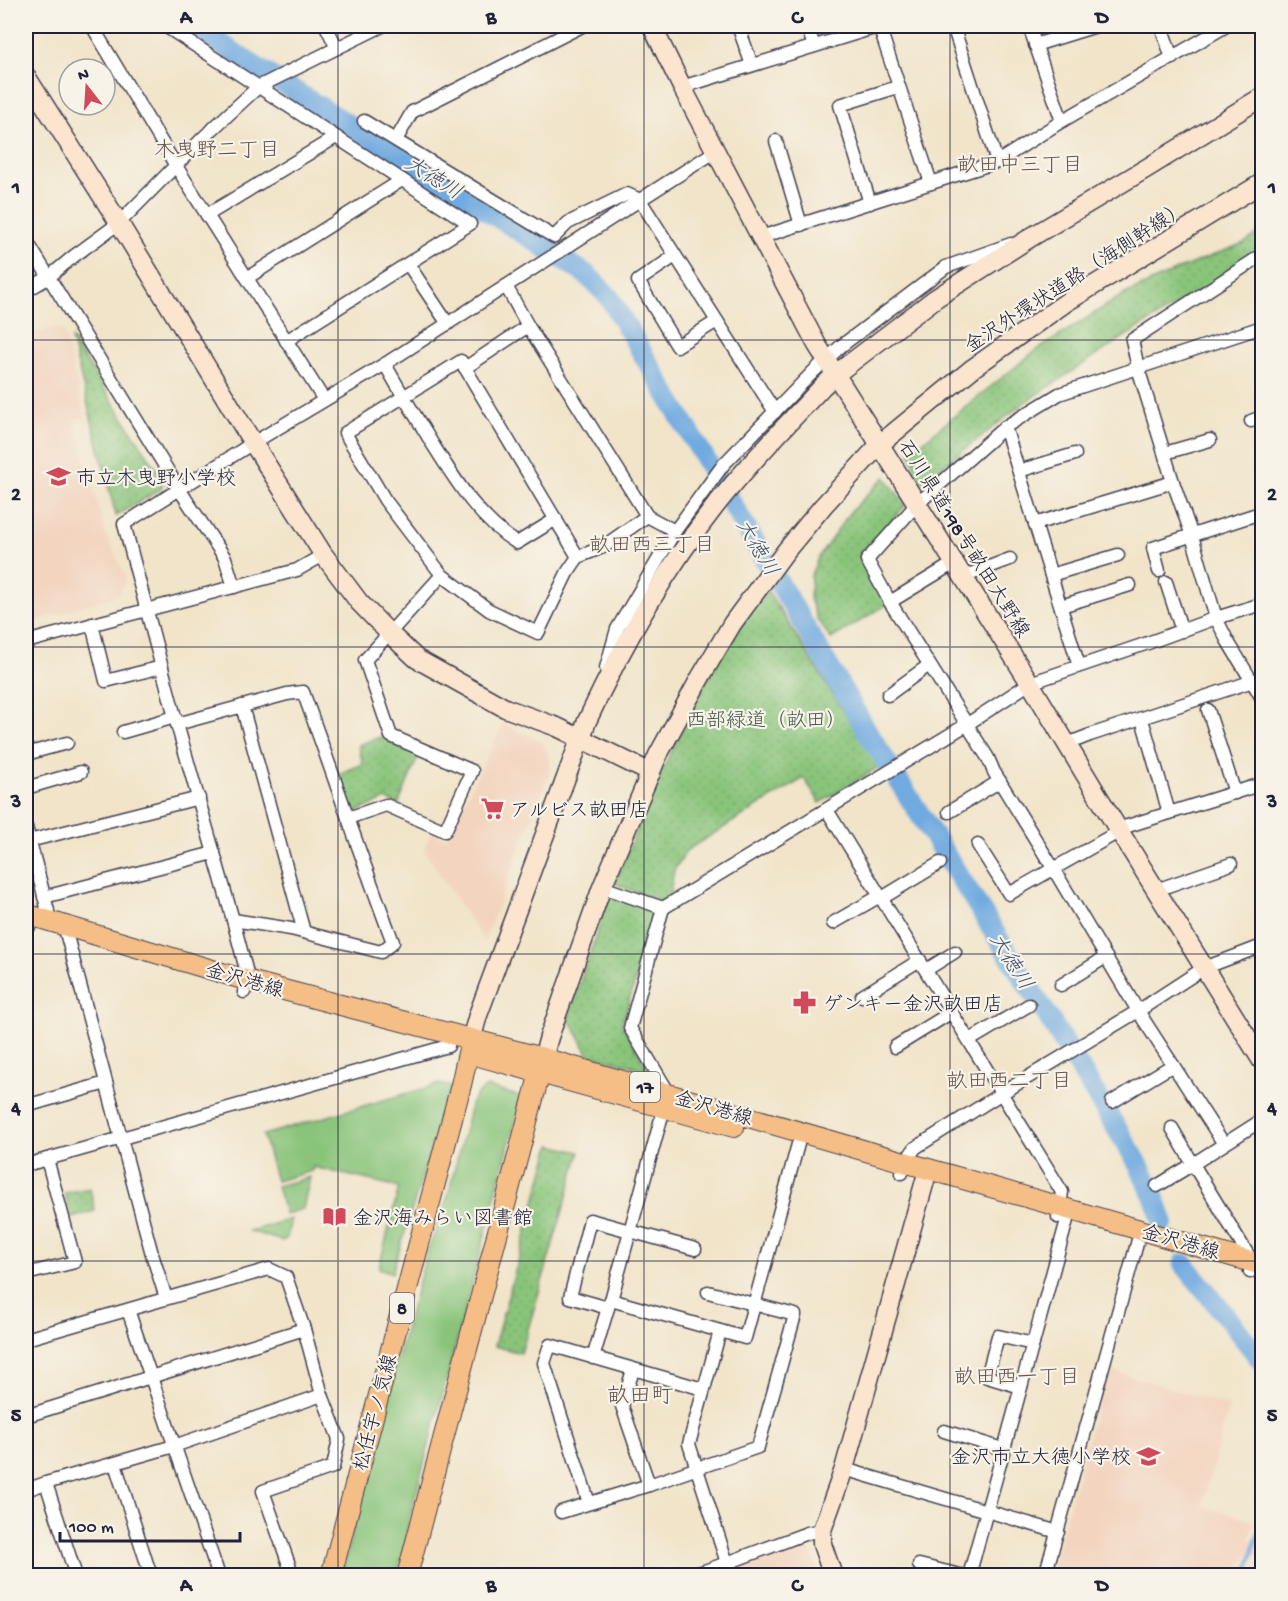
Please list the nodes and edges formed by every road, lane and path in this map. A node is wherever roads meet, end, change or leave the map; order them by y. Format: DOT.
graph roads {
  1 [pos="92,26"];
  2 [pos="165,26"];
  3 [pos="326,26"];
  4 [pos="382,26"];
  5 [pos="582,26"];
  6 [pos="652,26"];
  7 [pos="738,26"];
  8 [pos="807,26"];
  9 [pos="879,26"];
  10 [pos="953,26"];
  11 [pos="1029,26"];
  12 [pos="1096,26"];
  13 [pos="1161,26"];
  14 [pos="1226,26"];
  15 [pos="1035,45"];
  16 [pos="814,46"];
  17 [pos="337,48"];
  18 [pos="1172,58"];
  19 [pos="752,65"];
  20 [pos="26,76"];
  21 [pos="262,85"];
  22 [pos="682,87"];
  23 [pos="898,87"];
  24 [pos="1261,98"];
  25 [pos="364,121"];
  26 [pos="1062,121"];
  27 [pos="336,137"];
  28 [pos="396,140"];
  29 [pos="776,141"];
  30 [pos="716,152"];
  31 [pos="997,162"];
  32 [pos="176,166"];
  33 [pos="402,180"];
  34 [pos="931,183"];
  35 [pos="1263,183"];
  36 [pos="640,200"];
  37 [pos="870,203"];
  38 [pos="207,215"];
  39 [pos="119,223"];
  40 [pos="801,225"];
  41 [pos="761,237"];
  42 [pos="26,240"];
  43 [pos="1263,255"];
  44 [pos="675,256"];
  45 [pos="408,264"];
  46 [pos="49,277"];
  47 [pos="247,278"];
  48 [pos="506,286"];
  49 [pos="26,291"];
  50 [pos="717,321"];
  51 [pos="448,324"];
  52 [pos="528,326"];
  53 [pos="1263,327"];
  54 [pos="286,341"];
  55 [pos="385,364"];
  56 [pos="831,367"];
  57 [pos="465,368"];
  58 [pos="1138,368"];
  59 [pos="403,396"];
  60 [pos="324,400"];
  61 [pos="775,412"];
  62 [pos="1005,427"];
  63 [pos="1210,440"];
  64 [pos="253,443"];
  65 [pos="880,444"];
  66 [pos="1165,453"];
  67 [pos="1075,454"];
  68 [pos="1018,471"];
  69 [pos="1173,482"];
  70 [pos="179,489"];
  71 [pos="916,505"];
  72 [pos="1254,515"];
  73 [pos="647,516"];
  74 [pos="556,519"];
  75 [pos="1035,524"];
  76 [pos="675,531"];
  77 [pos="1192,536"];
  78 [pos="323,554"];
  79 [pos="1118,555"];
  80 [pos="578,557"];
  81 [pos="1010,559"];
  82 [pos="958,570"];
  83 [pos="442,575"];
  84 [pos="1051,575"];
  85 [pos="1130,585"];
  86 [pos="234,587"];
  87 [pos="890,602"];
  88 [pos="1263,604"];
  89 [pos="1061,606"];
  90 [pos="146,610"];
  91 [pos="1216,618"];
  92 [pos="92,624"];
  93 [pos="1182,631"];
  94 [pos="389,633"];
  95 [pos="26,642"];
  96 [pos="929,665"];
  97 [pos="1079,666"];
  98 [pos="162,667"];
  99 [pos="1257,680"];
  100 [pos="1030,682"];
  101 [pos="599,695"];
  102 [pos="888,695"];
  103 [pos="1263,698"];
  104 [pos="242,706"];
  105 [pos="1208,710"];
  106 [pos="176,720"];
  107 [pos="966,725"];
  108 [pos="1144,726"];
  109 [pos="123,732"];
  110 [pos="580,740"];
  111 [pos="68,743"];
  112 [pos="1067,744"];
  113 [pos="26,754"];
  114 [pos="81,772"];
  115 [pos="651,773"];
  116 [pos="1000,781"];
  117 [pos="1263,784"];
  118 [pos="26,788"];
  119 [pos="1235,793"];
  120 [pos="199,798"];
  121 [pos="827,810"];
  122 [pos="949,812"];
  123 [pos="1168,813"];
  124 [pos="348,818"];
  125 [pos="26,827"];
  126 [pos="1119,830"];
  127 [pos="29,842"];
  128 [pos="978,845"];
  129 [pos="214,853"];
  130 [pos="940,863"];
  131 [pos="1231,864"];
  132 [pos="1053,868"];
  133 [pos="602,887"];
  134 [pos="1156,890"];
  135 [pos="44,897"];
  136 [pos="881,897"];
  137 [pos="663,908"];
  138 [pos="233,920"];
  139 [pos="29,921"];
  140 [pos="833,923"];
  141 [pos="66,931"];
  142 [pos="304,932"];
  143 [pos="1263,946"];
  144 [pos="955,951"];
  145 [pos="1106,957"];
  146 [pos="923,965"];
  147 [pos="1204,968"];
  148 [pos="1061,985"];
  149 [pos="247,986"];
  150 [pos="862,996"];
  151 [pos="1029,1005"];
  152 [pos="1138,1011"];
  153 [pos="952,1012"];
  154 [pos="970,1040"];
  155 [pos="448,1046"];
  156 [pos="469,1046"];
  157 [pos="895,1047"];
  158 [pos="1263,1061"];
  159 [pos="542,1065"];
  160 [pos="1173,1065"];
  161 [pos="106,1083"];
  162 [pos="1002,1093"];
  163 [pos="667,1101"];
  164 [pos="1112,1102"];
  165 [pos="26,1106"];
  166 [pos="1263,1120"];
  167 [pos="1172,1128"];
  168 [pos="121,1138"];
  169 [pos="798,1144"];
  170 [pos="1224,1144"];
  171 [pos="47,1159"];
  172 [pos="1193,1164"];
  173 [pos="26,1165"];
  174 [pos="904,1167"];
  175 [pos="927,1175"];
  176 [pos="1157,1186"];
  177 [pos="1062,1214"];
  178 [pos="630,1231"];
  179 [pos="1138,1240"];
  180 [pos="695,1249"];
  181 [pos="1257,1269"];
  182 [pos="26,1274"];
  183 [pos="708,1292"];
  184 [pos="166,1298"];
  185 [pos="609,1304"];
  186 [pos="753,1304"];
  187 [pos="128,1310"];
  188 [pos="304,1329"];
  189 [pos="720,1331"];
  190 [pos="26,1339"];
  191 [pos="1033,1344"];
  192 [pos="593,1358"];
  193 [pos="633,1370"];
  194 [pos="152,1377"];
  195 [pos="1021,1387"];
  196 [pos="703,1389"];
  197 [pos="322,1395"];
  198 [pos="26,1416"];
  199 [pos="944,1431"];
  200 [pos="174,1446"];
  201 [pos="1003,1449"];
  202 [pos="115,1464"];
  203 [pos="697,1467"];
  204 [pos="844,1469"];
  205 [pos="46,1483"];
  206 [pos="649,1485"];
  207 [pos="26,1490"];
  208 [pos="588,1503"];
  209 [pos="561,1512"];
  210 [pos="985,1512"];
  211 [pos="822,1530"];
  212 [pos="1058,1532"];
  213 [pos="728,1563"];
  214 [pos="919,1565"];
  215 [pos="76,1575"];
  216 [pos="151,1575"];
  217 [pos="219,1575"];
  218 [pos="293,1575"];
  219 [pos="332,1575"];
  220 [pos="407,1575"];
  221 [pos="690,1575"];
  222 [pos="833,1575"];
  223 [pos="964,1575"];
  224 [pos="969,1575"];
  225 [pos="1045,1575"];
  1 -- 32 [label="street"];
  2 -- 21 [label="street"];
  3 -- 17 [label="street"];
  4 -- 17 [label="street"];
  5 -- 28 [label="street"];
  6 -- 22 [label="street, 石川県道198号畝田大野線"];
  7 -- 19 [label="street"];
  8 -- 16 [label="street"];
  9 -- 16 [label="street"];
  9 -- 23 [label="street"];
  10 -- 31 [label="street"];
  11 -- 15 [label="street"];
  12 -- 15 [label="street"];
  13 -- 18 [label="street"];
  14 -- 18 [label="street"];
  15 -- 26 [label="street"];
  16 -- 19 [label="street"];
  17 -- 21 [label="street"];
  18 -- 26 [label="street"];
  19 -- 22 [label="street"];
  20 -- 39 [label="street"];
  21 -- 27 [label="street"];
  21 -- 32 [label="street"];
  22 -- 30 [label="street, 石川県道198号畝田大野線"];
  23 -- 34 [label="street"];
  23 -- 37 [label="street"];
  24 -- 56 [label="street"];
  25 -- 28 [label="street"];
  26 -- 31 [label="street"];
  27 -- 33 [label="street"];
  27 -- 38 [label="street"];
  28 -- 36 [label="street"];
  29 -- 40 [label="street"];
  30 -- 36 [label="street"];
  30 -- 41 [label="street, 石川県道198号畝田大野線"];
  31 -- 34 [label="street"];
  32 -- 38 [label="street"];
  32 -- 39 [label="street"];
  33 -- 45 [label="street"];
  33 -- 47 [label="street"];
  34 -- 37 [label="street"];
  35 -- 65 [label="street, 金沢外環状道路（海側幹線）"];
  36 -- 44 [label="street"];
  36 -- 48 [label="street"];
  37 -- 40 [label="street"];
  38 -- 47 [label="street"];
  39 -- 46 [label="street"];
  39 -- 64 [label="street"];
  40 -- 41 [label="street"];
  41 -- 56 [label="street, 石川県道198号畝田大野線"];
  42 -- 46 [label="street"];
  43 -- 58 [label="street"];
  44 -- 50 [label="street"];
  44 -- 50 [label="street"];
  45 -- 51 [label="street"];
  45 -- 54 [label="street"];
  46 -- 49 [label="street"];
  46 -- 70 [label="street"];
  47 -- 54 [label="street"];
  48 -- 51 [label="street"];
  48 -- 52 [label="street"];
  50 -- 61 [label="street"];
  51 -- 55 [label="street"];
  52 -- 57 [label="street"];
  52 -- 73 [label="street"];
  53 -- 58 [label="street"];
  54 -- 60 [label="street"];
  55 -- 59 [label="street"];
  55 -- 60 [label="street"];
  56 -- 61 [label="street"];
  56 -- 65 [label="street, 石川県道198号畝田大野線"];
  56 -- 101 [label="street"];
  57 -- 59 [label="street"];
  57 -- 74 [label="street"];
  58 -- 62 [label="street"];
  58 -- 66 [label="street"];
  59 -- 74 [label="street"];
  59 -- 83 [label="street"];
  60 -- 64 [label="street"];
  61 -- 76 [label="street"];
  62 -- 68 [label="street"];
  62 -- 71 [label="street"];
  63 -- 66 [label="street"];
  64 -- 70 [label="street"];
  64 -- 78 [label="street"];
  65 -- 71 [label="street, 石川県道198号畝田大野線"];
  65 -- 115 [label="street, 金沢外環状道路（海側幹線）"];
  66 -- 69 [label="street"];
  67 -- 68 [label="street"];
  68 -- 75 [label="street"];
  69 -- 75 [label="street"];
  69 -- 77 [label="street"];
  70 -- 86 [label="street"];
  70 -- 90 [label="street"];
  71 -- 82 [label="street, 石川県道198号畝田大野線"];
  71 -- 87 [label="street"];
  72 -- 77 [label="street"];
  73 -- 76 [label="street"];
  73 -- 80 [label="street"];
  74 -- 80 [label="street"];
  75 -- 84 [label="street"];
  76 -- 101 [label="street"];
  77 -- 91 [label="street"];
  77 -- 93 [label="street"];
  78 -- 86 [label="street"];
  78 -- 94 [label="street"];
  79 -- 84 [label="street"];
  80 -- 83 [label="street"];
  81 -- 82 [label="street"];
  82 -- 87 [label="street"];
  82 -- 100 [label="street, 石川県道198号畝田大野線"];
  83 -- 94 [label="street"];
  84 -- 89 [label="street"];
  85 -- 89 [label="street"];
  86 -- 90 [label="street"];
  87 -- 96 [label="street"];
  88 -- 91 [label="street"];
  89 -- 97 [label="street"];
  90 -- 92 [label="street"];
  90 -- 98 [label="street"];
  91 -- 93 [label="street"];
  91 -- 99 [label="street"];
  92 -- 95 [label="street"];
  92 -- 98 [label="street"];
  93 -- 97 [label="street"];
  94 -- 110 [label="street"];
  94 -- 124 [label="street"];
  96 -- 102 [label="street"];
  96 -- 107 [label="street"];
  97 -- 100 [label="street"];
  98 -- 106 [label="street"];
  99 -- 103 [label="street"];
  99 -- 112 [label="street"];
  100 -- 107 [label="street"];
  100 -- 112 [label="street, 石川県道198号畝田大野線"];
  101 -- 110 [label="street"];
  104 -- 106 [label="street"];
  104 -- 124 [label="street"];
  104 -- 142 [label="street"];
  105 -- 119 [label="street"];
  106 -- 109 [label="street"];
  106 -- 120 [label="street"];
  107 -- 116 [label="street"];
  107 -- 121 [label="street"];
  108 -- 123 [label="street"];
  110 -- 115 [label="street"];
  110 -- 156 [label="street"];
  111 -- 113 [label="street"];
  112 -- 126 [label="street, 石川県道198号畝田大野線"];
  114 -- 118 [label="street"];
  115 -- 133 [label="street, 金沢外環状道路（海側幹線）"];
  116 -- 122 [label="street"];
  116 -- 132 [label="street"];
  117 -- 119 [label="street"];
  119 -- 123 [label="street"];
  120 -- 127 [label="street"];
  120 -- 129 [label="street"];
  121 -- 136 [label="street"];
  121 -- 137 [label="street"];
  123 -- 126 [label="street"];
  124 -- 142 [label="street"];
  125 -- 127 [label="street"];
  126 -- 132 [label="street"];
  126 -- 134 [label="street, 石川県道198号畝田大野線"];
  127 -- 135 [label="street"];
  128 -- 132 [label="street"];
  129 -- 135 [label="street"];
  129 -- 138 [label="street"];
  130 -- 136 [label="street"];
  131 -- 134 [label="street"];
  132 -- 145 [label="street"];
  133 -- 137 [label="street"];
  133 -- 159 [label="street, 金沢外環状道路（海側幹線）"];
  134 -- 147 [label="street, 石川県道198号畝田大野線"];
  135 -- 139 [label="street"];
  136 -- 140 [label="street"];
  136 -- 146 [label="street"];
  137 -- 163 [label="street"];
  138 -- 142 [label="street"];
  138 -- 149 [label="street"];
  139 -- 141 [label="main road, 金沢港線 / 17"];
  141 -- 149 [label="main road, 金沢港線 / 17"];
  141 -- 161 [label="street"];
  143 -- 147 [label="street"];
  144 -- 146 [label="street"];
  145 -- 148 [label="street"];
  145 -- 152 [label="street"];
  146 -- 150 [label="street"];
  146 -- 153 [label="street"];
  147 -- 152 [label="street"];
  147 -- 158 [label="street, 石川県道198号畝田大野線"];
  149 -- 155 [label="main road, 金沢港線 / 17"];
  149 -- 156 [label="main road, 金沢港線 / 17"];
  151 -- 154 [label="street"];
  152 -- 160 [label="street"];
  152 -- 162 [label="street"];
  153 -- 154 [label="street"];
  153 -- 157 [label="street"];
  154 -- 162 [label="street"];
  155 -- 156 [label="main road, 金沢港線 / 17"];
  155 -- 168 [label="street"];
  156 -- 159 [label="main road, 金沢港線 / 17"];
  156 -- 219 [label="main road, 松任宇ノ気線 / 8"];
  159 -- 163 [label="main road, 金沢港線 / 17"];
  159 -- 220 [label="main road"];
  160 -- 164 [label="street"];
  160 -- 170 [label="street"];
  161 -- 165 [label="street"];
  161 -- 168 [label="street"];
  162 -- 174 [label="street"];
  162 -- 177 [label="street"];
  163 -- 169 [label="main road, 金沢港線 / 17"];
  163 -- 174 [label="main road, 金沢港線 / 17"];
  163 -- 178 [label="street"];
  166 -- 170 [label="street"];
  167 -- 172 [label="street"];
  168 -- 171 [label="street"];
  168 -- 184 [label="street"];
  169 -- 174 [label="main road, 金沢港線 / 17"];
  169 -- 186 [label="street"];
  170 -- 172 [label="street"];
  171 -- 173 [label="street"];
  171 -- 182 [label="street"];
  172 -- 176 [label="street"];
  172 -- 181 [label="street"];
  174 -- 175 [label="main road, 金沢港線 / 17"];
  175 -- 177 [label="main road, 金沢港線 / 17"];
  175 -- 204 [label="street"];
  177 -- 179 [label="main road, 金沢港線 / 17"];
  177 -- 181 [label="main road, 金沢港線 / 17"];
  177 -- 191 [label="street"];
  178 -- 180 [label="street"];
  178 -- 185 [label="street"];
  178 -- 185 [label="street"];
  179 -- 181 [label="main road, 金沢港線 / 17"];
  179 -- 212 [label="street"];
  183 -- 186 [label="street"];
  184 -- 187 [label="street"];
  184 -- 188 [label="street"];
  185 -- 189 [label="street"];
  185 -- 192 [label="street"];
  186 -- 189 [label="street"];
  186 -- 203 [label="street"];
  187 -- 190 [label="street"];
  187 -- 194 [label="street"];
  188 -- 194 [label="street"];
  188 -- 197 [label="street"];
  189 -- 196 [label="street"];
  191 -- 195 [label="street"];
  191 -- 195 [label="street"];
  192 -- 193 [label="street"];
  192 -- 208 [label="street"];
  193 -- 196 [label="street"];
  193 -- 206 [label="street"];
  194 -- 198 [label="street"];
  194 -- 200 [label="street"];
  195 -- 201 [label="street"];
  196 -- 203 [label="street"];
  197 -- 200 [label="street"];
  197 -- 218 [label="street"];
  199 -- 201 [label="street"];
  200 -- 202 [label="street"];
  200 -- 217 [label="street"];
  201 -- 210 [label="street"];
  202 -- 205 [label="street"];
  202 -- 216 [label="street"];
  203 -- 206 [label="street"];
  203 -- 213 [label="street"];
  204 -- 210 [label="street"];
  204 -- 211 [label="street"];
  205 -- 207 [label="street"];
  205 -- 215 [label="street"];
  206 -- 208 [label="street"];
  208 -- 209 [label="street"];
  210 -- 212 [label="street"];
  210 -- 224 [label="street"];
  211 -- 213 [label="street"];
  211 -- 222 [label="street"];
  212 -- 225 [label="street"];
  213 -- 221 [label="street"];
  214 -- 223 [label="street"];
}
